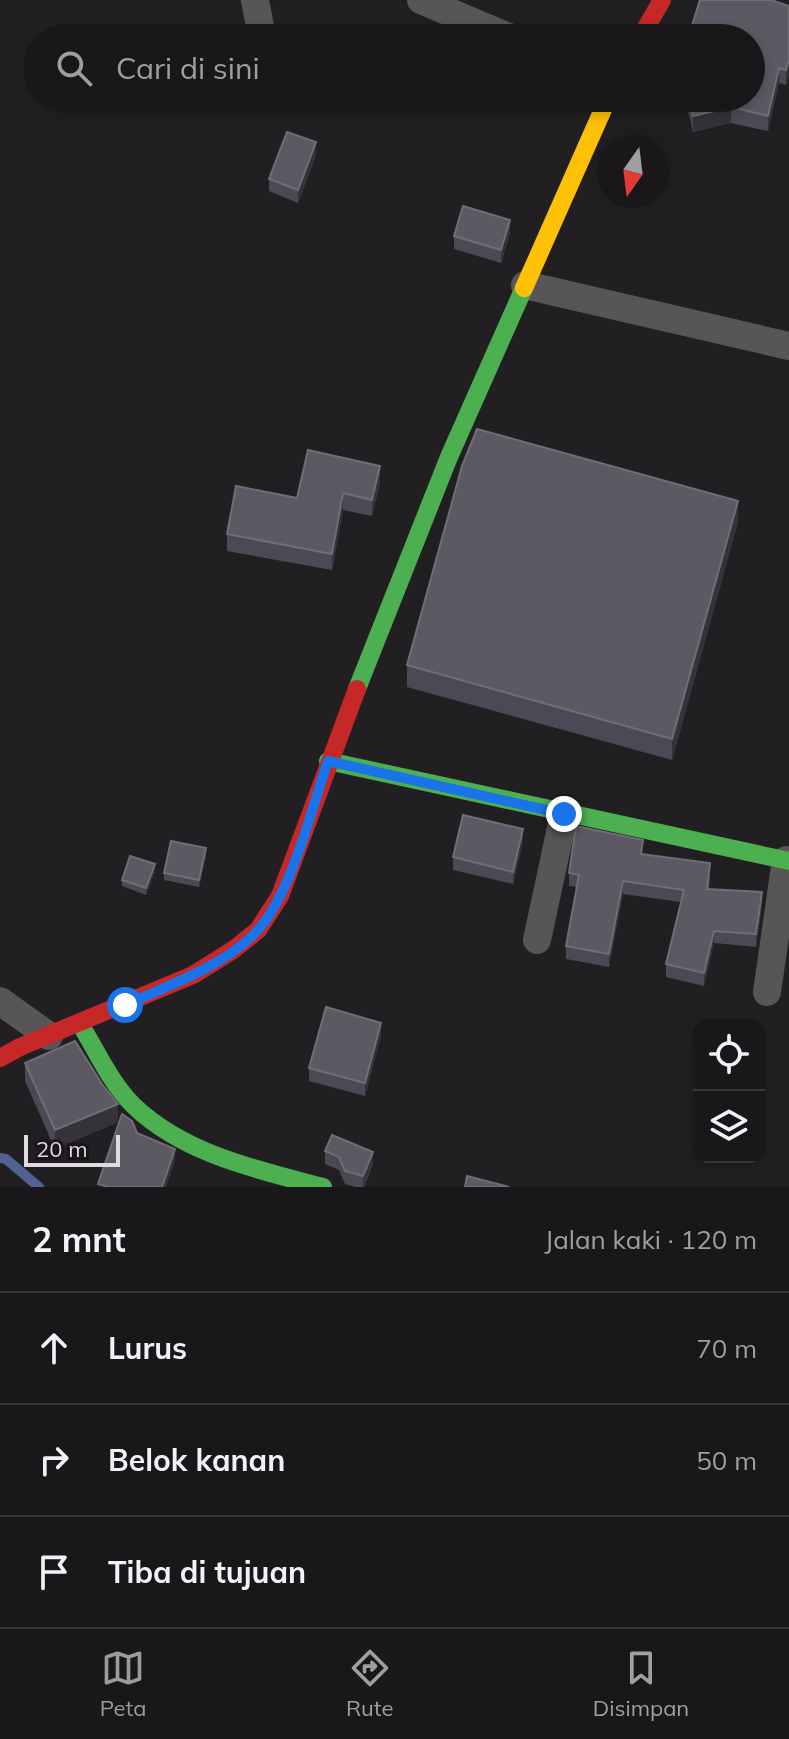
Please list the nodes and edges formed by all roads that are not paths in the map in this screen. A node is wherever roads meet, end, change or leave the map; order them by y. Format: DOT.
graph roads {
  1 [pos="255,0"];
  2 [pos="421,0"];
  3 [pos="662,0"];
  4 [pos="259,24"];
  5 [pos="478,24"];
  6 [pos="648,24"];
  7 [pos="602,112"];
  8 [pos="525,285"];
  9 [pos="789,346"];
  10 [pos="328,761"];
  11 [pos="564,814"];
  12 [pos="787,860"];
  13 [pos="537,940"];
  14 [pos="767,992"];
  15 [pos="0,1001"];
  16 [pos="80,1024"];
  17 [pos="49,1036"];
  18 [pos="0,1058"];
  19 [pos="323,1187"];
  1 -- 4 [label="street"];
  2 -- 5 [label="street"];
  3 -- 6 [label="street"];
  7 -- 8 [label="street"];
  8 -- 9 [label="street"];
  8 -- 10 [label="street"];
  10 -- 11 [label="street"];
  10 -- 16 [label="street"];
  11 -- 12 [label="street"];
  11 -- 13 [label="street"];
  12 -- 14 [label="street"];
  15 -- 17 [label="street"];
  16 -- 17 [label="street"];
  16 -- 19 [label="street"];
  17 -- 18 [label="street"];
}
